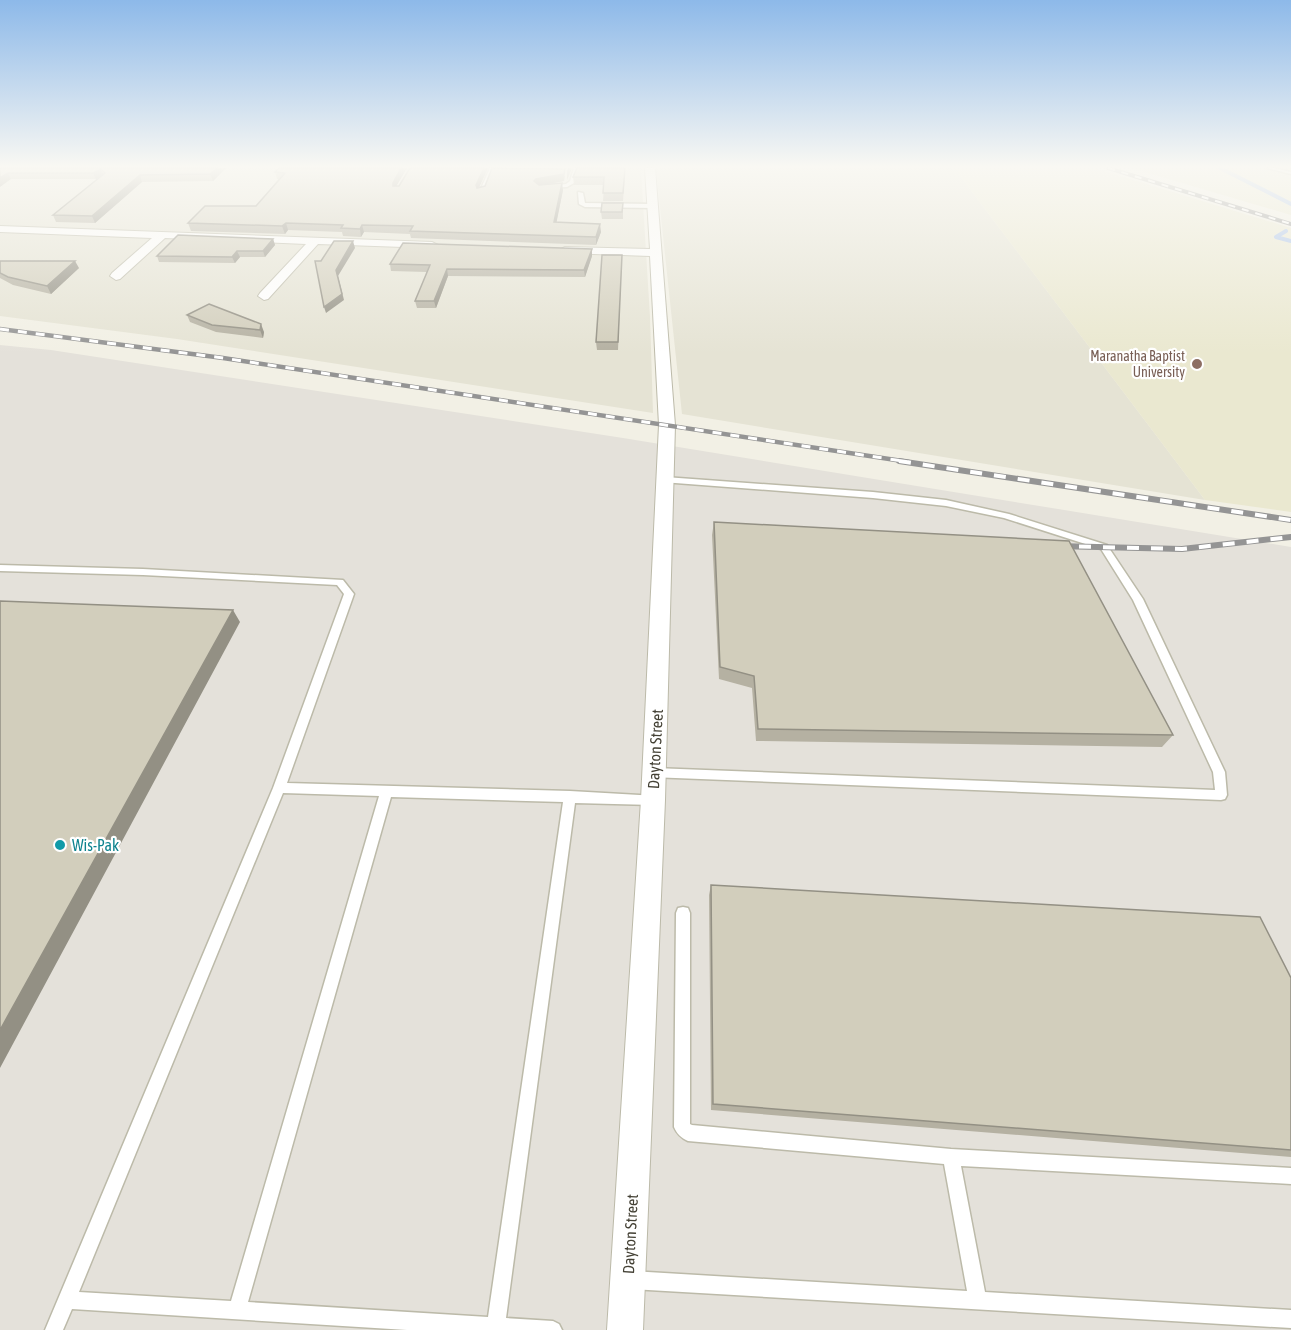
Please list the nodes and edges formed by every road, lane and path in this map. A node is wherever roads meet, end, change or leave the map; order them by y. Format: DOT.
graph roads {
  1 [pos="33,230"];
  2 [pos="655,230"];
  3 [pos="162,235"];
  4 [pos="315,241"];
  5 [pos="442,245"];
  6 [pos="557,249"];
  7 [pos="657,253"];
  8 [pos="116,276"];
  9 [pos="264,296"];
  10 [pos="665,480"];
  11 [pos="0,568"];
  12 [pos="653,773"];
  13 [pos="279,788"];
  14 [pos="386,792"];
  15 [pos="570,796"];
  16 [pos="653,800"];
  17 [pos="683,913"];
  18 [pos="951,1157"];
  19 [pos="1291,1176"];
  20 [pos="628,1280"];
  21 [pos="67,1300"];
  22 [pos="978,1300"];
  23 [pos="237,1310"];
  24 [pos="1291,1319"];
  25 [pos="496,1327"];
  26 [pos="54,1330"];
  27 [pos="553,1330"];
  28 [pos="625,1330"];
  1 -- 3 [label="street"];
  2 -- 7 [label="street, Dayton Street"];
  3 -- 4 [label="street"];
  3 -- 8 [label="street"];
  4 -- 5 [label="street"];
  4 -- 9 [label="street"];
  6 -- 7 [label="street"];
  7 -- 10 [label="street, Dayton Street"];
  10 -- 12 [label="street, Dayton Street"];
  10 -- 12 [label="lane"];
  11 -- 13 [label="lane"];
  12 -- 16 [label="street, Dayton Street"];
  13 -- 14 [label="lane"];
  13 -- 21 [label="lane"];
  14 -- 15 [label="lane"];
  14 -- 23 [label="lane"];
  15 -- 16 [label="lane"];
  15 -- 25 [label="lane"];
  16 -- 20 [label="street, Dayton Street"];
  17 -- 18 [label="lane"];
  18 -- 19 [label="lane"];
  18 -- 22 [label="lane"];
  20 -- 22 [label="lane"];
  20 -- 28 [label="street, Dayton Street"];
  21 -- 23 [label="lane"];
  21 -- 26 [label="lane"];
  22 -- 24 [label="lane"];
  23 -- 25 [label="lane"];
  25 -- 27 [label="lane"];
}
